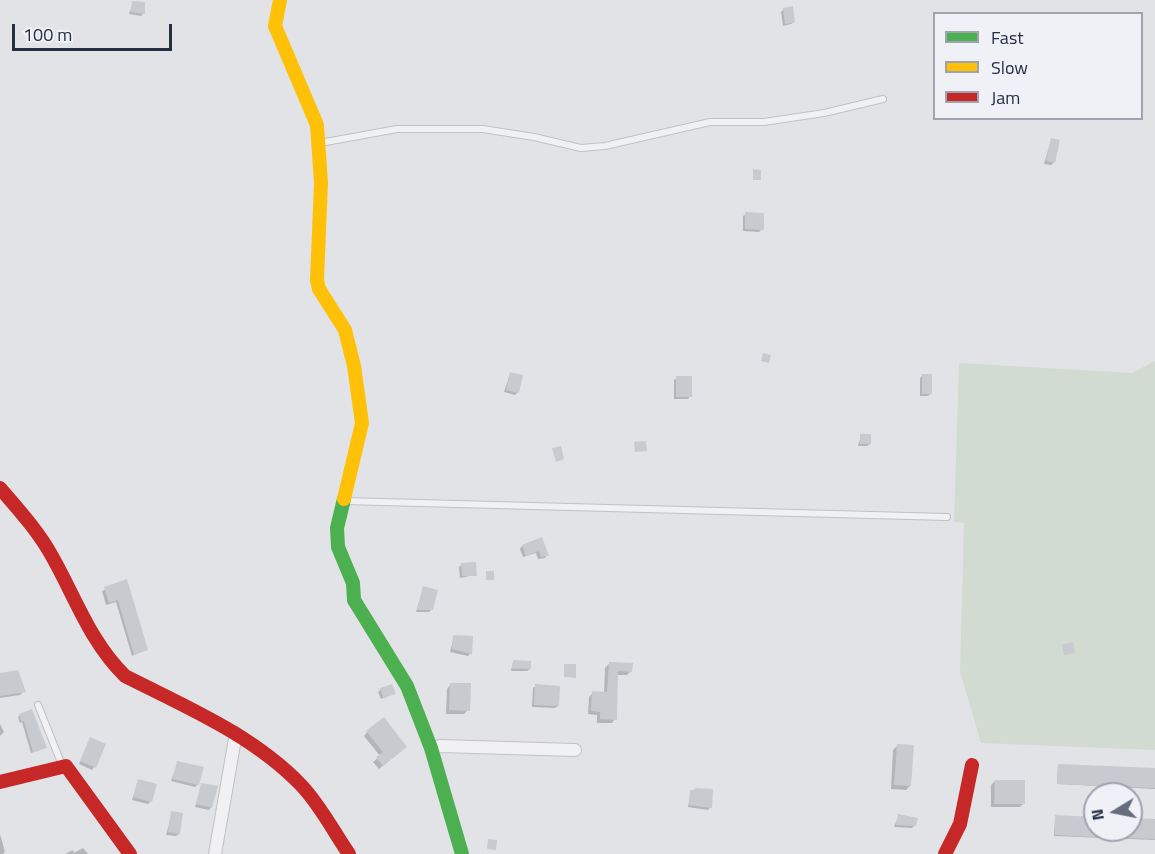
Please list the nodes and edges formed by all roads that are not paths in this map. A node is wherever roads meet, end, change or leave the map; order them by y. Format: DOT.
graph roads {
  1 [pos="280,0"];
  2 [pos="884,99"];
  3 [pos="319,143"];
  4 [pos="0,488"];
  5 [pos="343,501"];
  6 [pos="947,517"];
  7 [pos="38,705"];
  8 [pos="236,733"];
  9 [pos="431,748"];
  10 [pos="575,750"];
  11 [pos="62,765"];
  12 [pos="972,765"];
  13 [pos="0,782"];
  14 [pos="130,854"];
  15 [pos="215,854"];
  16 [pos="349,854"];
  17 [pos="462,854"];
  18 [pos="945,854"];
  1 -- 3 [label="street"];
  2 -- 3 [label="lane"];
  3 -- 5 [label="street"];
  4 -- 8 [label="street"];
  5 -- 6 [label="lane"];
  5 -- 9 [label="street"];
  7 -- 11 [label="lane"];
  8 -- 15 [label="street"];
  8 -- 16 [label="street"];
  9 -- 10 [label="street"];
  9 -- 17 [label="street"];
  11 -- 13 [label="street"];
  11 -- 14 [label="street"];
  12 -- 18 [label="street"];
}
